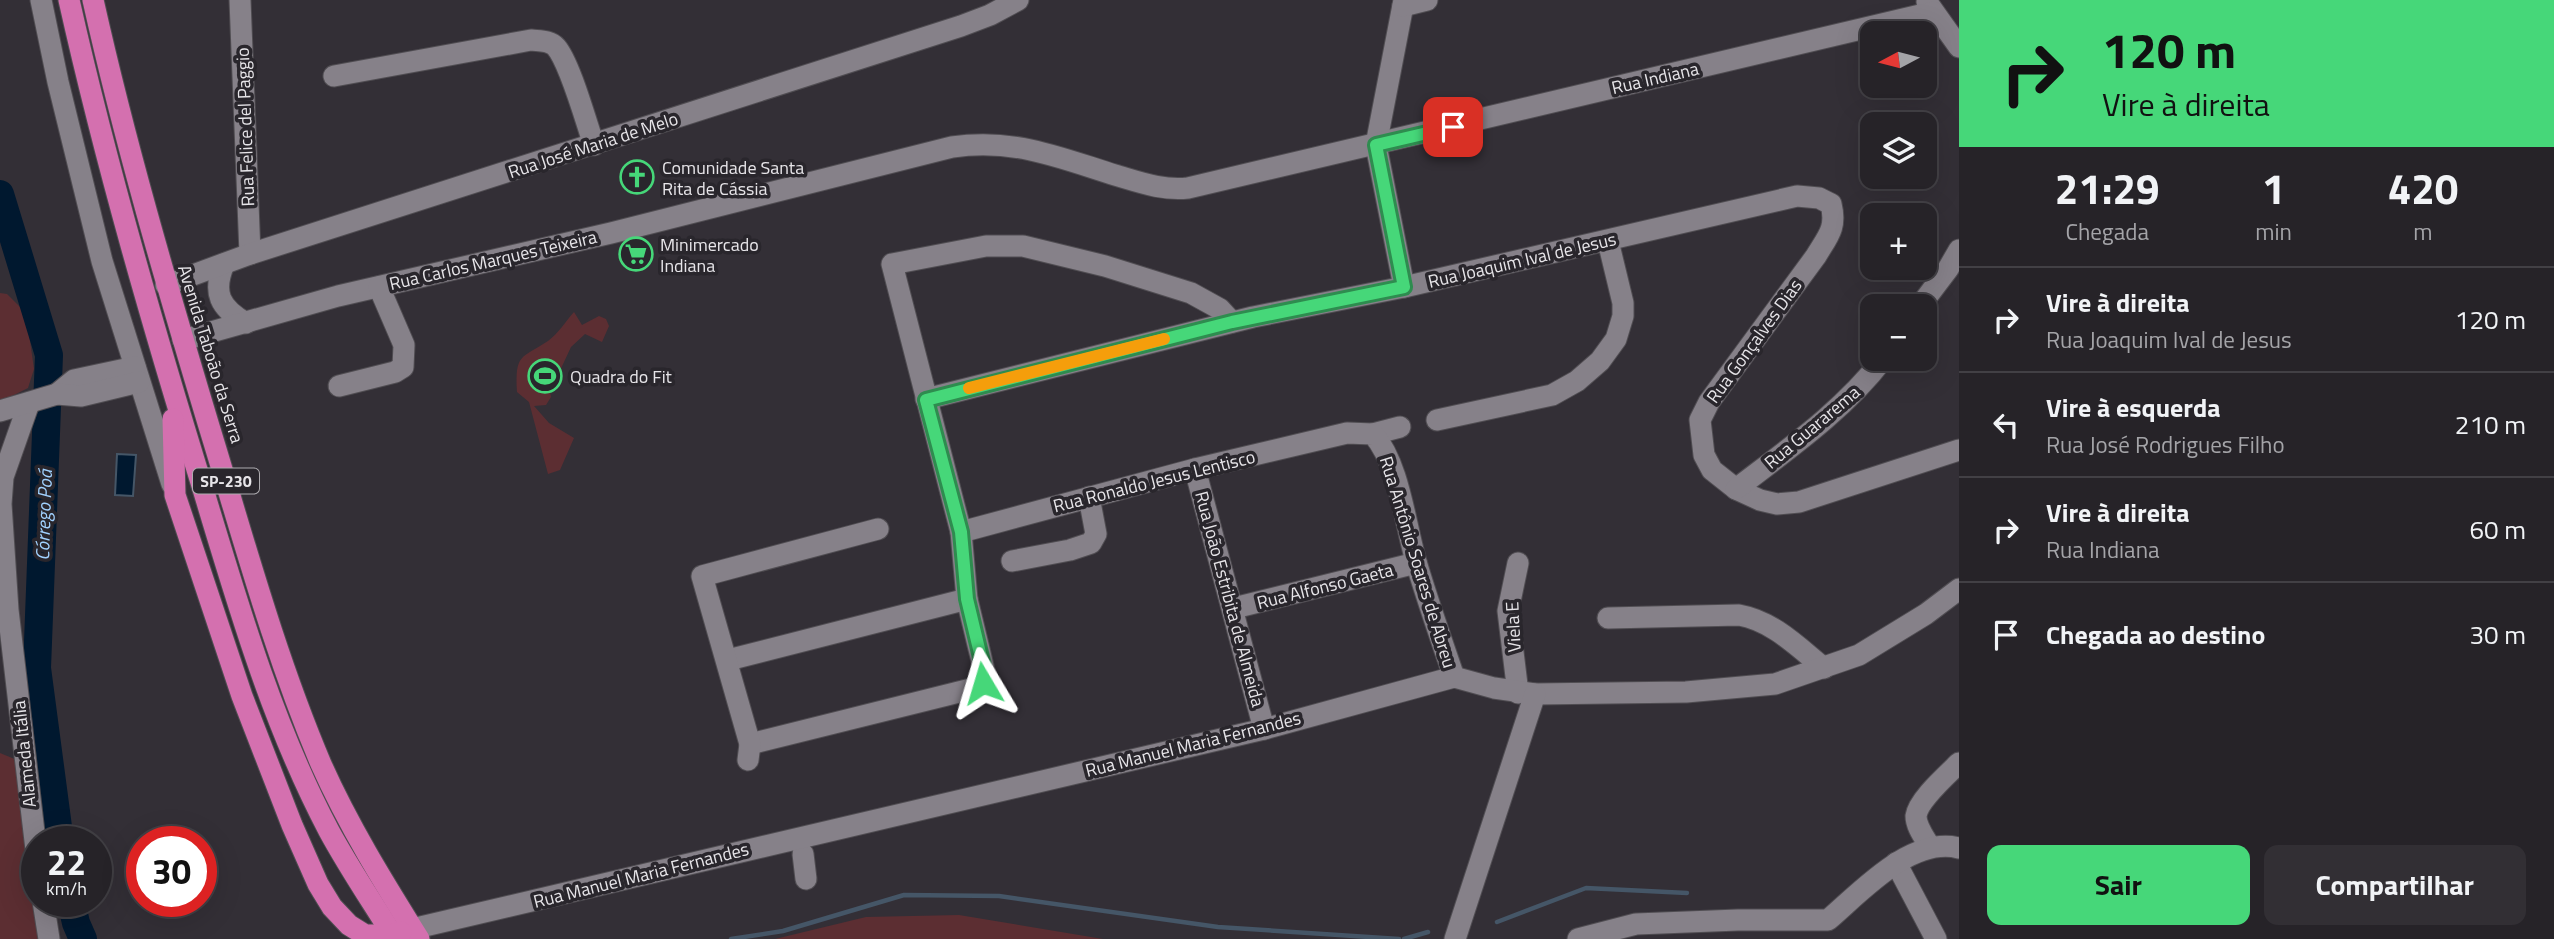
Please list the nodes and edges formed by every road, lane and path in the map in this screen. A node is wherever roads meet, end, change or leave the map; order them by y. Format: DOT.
graph roads {
  1 [pos="41,0"];
  2 [pos="69,0"];
  3 [pos="93,0"];
  4 [pos="240,0"];
  5 [pos="1018,0"];
  6 [pos="1427,0"];
  7 [pos="1403,3"];
  8 [pos="1929,6"];
  9 [pos="1959,47"];
  10 [pos="334,76"];
  11 [pos="594,145"];
  12 [pos="1376,145"];
  13 [pos="1831,204"];
  14 [pos="1608,241"];
  15 [pos="1959,250"];
  16 [pos="250,254"];
  17 [pos="224,264"];
  18 [pos="166,285"];
  19 [pos="379,287"];
  20 [pos="1404,287"];
  21 [pos="1929,294"];
  22 [pos="1232,322"];
  23 [pos="246,323"];
  24 [pos="183,340"];
  25 [pos="1874,371"];
  26 [pos="137,374"];
  27 [pos="339,386"];
  28 [pos="173,392"];
  29 [pos="43,399"];
  30 [pos="926,400"];
  31 [pos="0,411"];
  32 [pos="1437,420"];
  33 [pos="1401,427"];
  34 [pos="1347,433"];
  35 [pos="1373,434"];
  36 [pos="1959,450"];
  37 [pos="1195,469"];
  38 [pos="1736,489"];
  39 [pos="175,495"];
  40 [pos="1089,497"];
  41 [pos="878,529"];
  42 [pos="961,532"];
  43 [pos="1012,561"];
  44 [pos="1518,562"];
  45 [pos="1416,564"];
  46 [pos="1959,589"];
  47 [pos="967,599"];
  48 [pos="1234,608"];
  49 [pos="1608,618"];
  50 [pos="728,660"];
  51 [pos="1824,668"];
  52 [pos="1454,677"];
  53 [pos="1527,694"];
  54 [pos="1264,729"];
  55 [pos="1959,763"];
  56 [pos="33,826"];
  57 [pos="1930,848"];
  58 [pos="1959,848"];
  59 [pos="803,855"];
  60 [pos="1896,863"];
  61 [pos="806,879"];
  62 [pos="46,917"];
  63 [pos="1738,919"];
  64 [pos="1833,930"];
  65 [pos="1640,932"];
  66 [pos="405,936"];
  67 [pos="49,939"];
  68 [pos="1455,939"];
  69 [pos="1578,939"];
  70 [pos="1748,939"];
  71 [pos="1936,939"];
  1 -- 26 [label="street"];
  2 -- 28 [label="highway, SP-230"];
  3 -- 18 [label="highway, Avenida Taboão da Serra / SP-230"];
  4 -- 16 [label="street, Rua Felice del Paggio"];
  5 -- 11 [label="street, Rua José Maria de Melo"];
  6 -- 7 [label="street"];
  7 -- 12 [label="street"];
  8 -- 9 [label="street"];
  8 -- 12 [label="street, Rua Indiana"];
  10 -- 11 [label="street"];
  11 -- 16 [label="street, Rua José Maria de Melo"];
  12 -- 19 [label="street, Rua Carlos Marques Teixeira"];
  12 -- 20 [label="street"];
  13 -- 14 [label="street, Rua Joaquim Ival de Jesus"];
  13 -- 38 [label="street, Rua Gonçalves Dias"];
  14 -- 20 [label="street, Rua Joaquim Ival de Jesus"];
  14 -- 32 [label="street"];
  15 -- 21 [label="street"];
  16 -- 17 [label="street, Rua José Maria de Melo"];
  17 -- 18 [label="street, Rua José Maria de Melo"];
  17 -- 23 [label="street"];
  18 -- 24 [label="highway, Avenida Taboão da Serra / SP-230"];
  19 -- 23 [label="street, Rua Carlos Marques Teixeira"];
  19 -- 27 [label="street"];
  20 -- 22 [label="street, Rua Joaquim Ival de Jesus"];
  22 -- 30 [label="street, Rua Joaquim Ival de Jesus"];
  22 -- 30 [label="street"];
  23 -- 24 [label="street, Rua Carlos Marques Teixeira"];
  24 -- 66 [label="highway, Avenida Taboão da Serra / SP-230"];
  25 -- 38 [label="street, Rua Guararema"];
  26 -- 29 [label="street"];
  26 -- 39 [label="street"];
  28 -- 39 [label="highway"];
  28 -- 66 [label="highway, SP-230"];
  29 -- 31 [label="street"];
  29 -- 56 [label="street, Alameda Itália"];
  30 -- 42 [label="street"];
  33 -- 35 [label="street"];
  34 -- 35 [label="street, Rua Antônio Soares de Abreu"];
  34 -- 37 [label="street, Rua Ronaldo Jesus Lentisco"];
  35 -- 45 [label="street, Rua Antônio Soares de Abreu"];
  36 -- 38 [label="street, Rua Gonçalves Dias"];
  37 -- 40 [label="street, Rua Ronaldo Jesus Lentisco"];
  37 -- 48 [label="street, Rua João Estribita de Almeida"];
  39 -- 66 [label="highway"];
  40 -- 42 [label="street, Rua Ronaldo Jesus Lentisco"];
  40 -- 43 [label="street"];
  41 -- 50 [label="street"];
  42 -- 47 [label="street"];
  44 -- 53 [label="street, Viela E"];
  45 -- 48 [label="street, Rua Alfonso Gaeta"];
  45 -- 52 [label="street, Rua Antônio Soares de Abreu"];
  46 -- 51 [label="street, Rua Manuel Maria Fernandes"];
  47 -- 50 [label="street"];
  47 -- 50 [label="street"];
  48 -- 54 [label="street, Rua João Estribita de Almeida"];
  49 -- 51 [label="street"];
  51 -- 53 [label="street, Rua Manuel Maria Fernandes"];
  52 -- 53 [label="street, Rua Manuel Maria Fernandes"];
  52 -- 54 [label="street, Rua Manuel Maria Fernandes"];
  53 -- 68 [label="street"];
  54 -- 66 [label="street, Rua Manuel Maria Fernandes"];
  55 -- 57 [label="street"];
  57 -- 58 [label="street"];
  57 -- 60 [label="street"];
  59 -- 61 [label="street"];
  60 -- 64 [label="street"];
  60 -- 71 [label="street"];
  62 -- 67 [label="street"];
  63 -- 64 [label="street"];
  63 -- 65 [label="street"];
  63 -- 70 [label="street"];
  65 -- 69 [label="street"];
}
